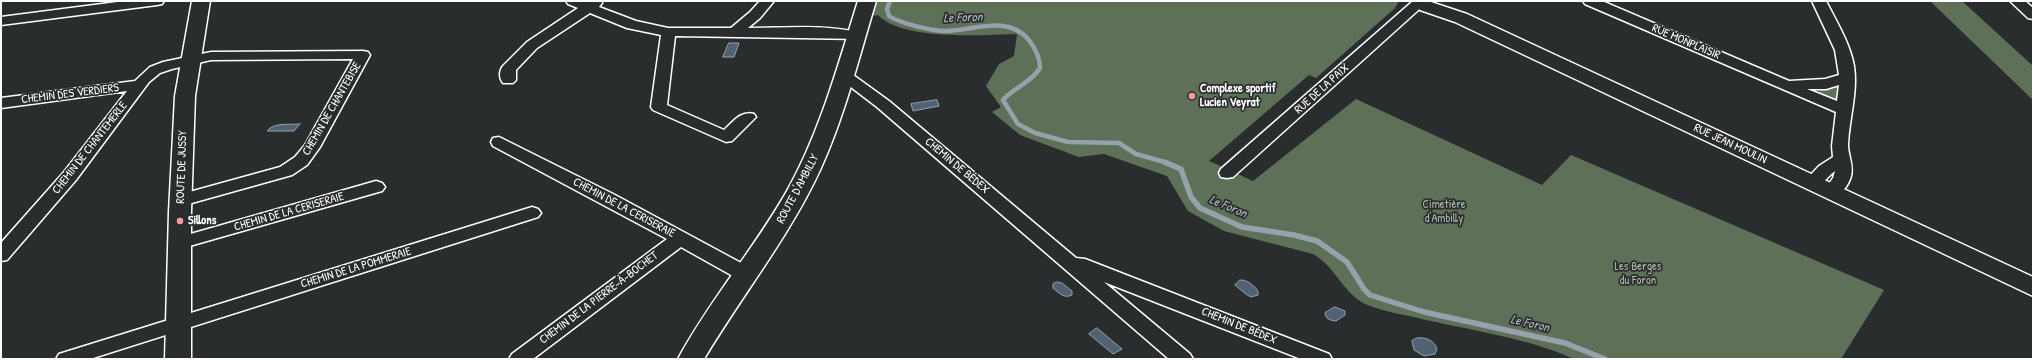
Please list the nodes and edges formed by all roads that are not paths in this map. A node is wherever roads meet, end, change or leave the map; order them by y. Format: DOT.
graph roads {
  1 [pos="157,1"];
  2 [pos="201,1"];
  3 [pos="574,1"];
  4 [pos="767,1"];
  5 [pos="867,1"];
  6 [pos="1590,1"];
  7 [pos="1624,1"];
  8 [pos="1819,1"];
  9 [pos="2017,1"];
  10 [pos="1428,3"];
  11 [pos="594,4"];
  12 [pos="2033,14"];
  13 [pos="1,22"];
  14 [pos="1643,23"];
  15 [pos="668,32"];
  16 [pos="735,32"];
  17 [pos="856,36"];
  18 [pos="190,60"];
  19 [pos="844,75"];
  20 [pos="1847,78"];
  21 [pos="508,80"];
  22 [pos="1783,83"];
  23 [pos="139,85"];
  24 [pos="1,103"];
  25 [pos="1844,110"];
  26 [pos="748,117"];
  27 [pos="500,142"];
  28 [pos="1227,173"];
  29 [pos="1824,185"];
  30 [pos="376,188"];
  31 [pos="181,200"];
  32 [pos="532,213"];
  33 [pos="680,238"];
  34 [pos="180,243"];
  35 [pos="2,252"];
  36 [pos="1067,260"];
  37 [pos="747,275"];
  38 [pos="2033,279"];
  39 [pos="2033,287"];
  40 [pos="179,324"];
  41 [pos="66,359"];
  42 [pos="178,359"];
  43 [pos="519,359"];
  44 [pos="691,359"];
  45 [pos="1183,359"];
  46 [pos="1322,359"];
  1 -- 13 [label="street"];
  2 -- 18 [label="street, ROUTE DE JUSSY"];
  3 -- 11 [label="street"];
  4 -- 16 [label="street"];
  5 -- 17 [label="street, ROUTE D'AMBILLY"];
  6 -- 14 [label="street, RUE MONPLAISIR"];
  7 -- 14 [label="street"];
  8 -- 20 [label="street"];
  9 -- 12 [label="street"];
  10 -- 28 [label="street, RUE DE LA PAIX"];
  10 -- 29 [label="street, RUE JEAN MOULIN"];
  11 -- 15 [label="street"];
  11 -- 21 [label="street"];
  14 -- 22 [label="street, RUE MONPLAISIR"];
  15 -- 16 [label="street"];
  15 -- 26 [label="street"];
  16 -- 17 [label="street"];
  17 -- 19 [label="street, ROUTE D'AMBILLY"];
  18 -- 23 [label="street, CHEMIN DE CHANTEMERLE"];
  18 -- 31 [label="street, ROUTE DE JUSSY"];
  18 -- 31 [label="street, CHEMIN DE CHANTEBISE"];
  19 -- 36 [label="street, CHEMIN DE BÉDEX"];
  19 -- 37 [label="street, ROUTE D'AMBILLY"];
  20 -- 22 [label="street, RUE MONPLAISIR"];
  20 -- 25 [label="street"];
  22 -- 25 [label="street, RUE MONPLAISIR"];
  23 -- 24 [label="street, CHEMIN DES VERDIERS"];
  23 -- 35 [label="street, CHEMIN DE CHANTEMERLE"];
  25 -- 29 [label="street"];
  27 -- 33 [label="street, CHEMIN DE LA CERISERAIE"];
  29 -- 38 [label="street, RUE JEAN MOULIN"];
  29 -- 39 [label="street, RUE JEAN MOULIN"];
  30 -- 34 [label="street, CHEMIN DE LA CERISERAIE"];
  31 -- 34 [label="street, ROUTE DE JUSSY"];
  32 -- 40 [label="street, CHEMIN DE LA POMMERAIE"];
  33 -- 37 [label="street, CHEMIN DE LA CERISERAIE"];
  33 -- 43 [label="street, CHEMIN DE LA PIERRE-À-BOCHET"];
  34 -- 40 [label="street, ROUTE DE JUSSY"];
  36 -- 45 [label="street, CHEMIN DE BÉDEX"];
  36 -- 46 [label="street, CHEMIN DE BÉDEX"];
  37 -- 44 [label="street, ROUTE D'AMBILLY"];
  40 -- 41 [label="street, CHEMIN DE LA POMMERAIE"];
  40 -- 42 [label="street, ROUTE DE JUSSY"];
}
